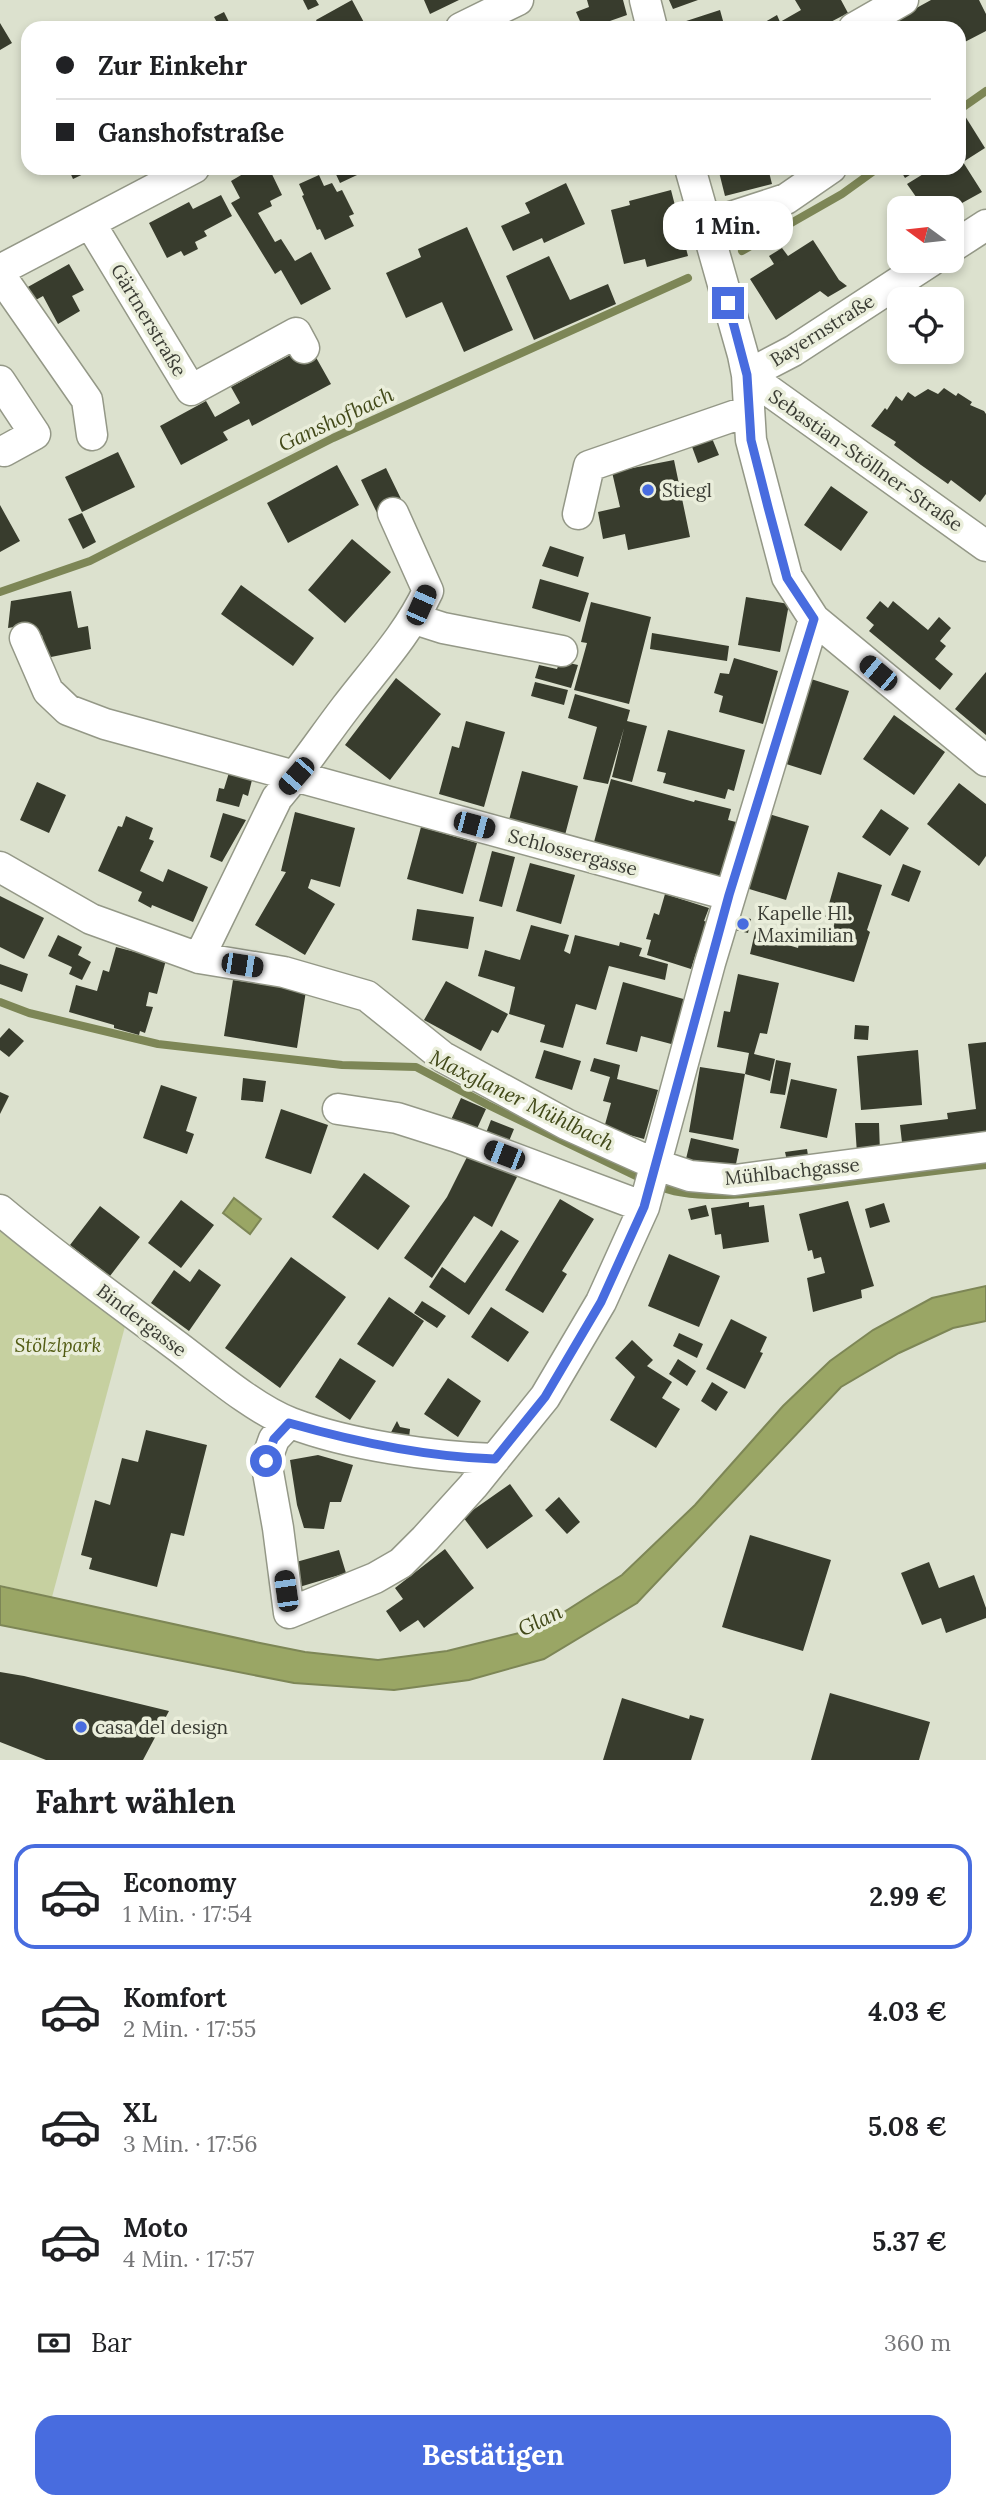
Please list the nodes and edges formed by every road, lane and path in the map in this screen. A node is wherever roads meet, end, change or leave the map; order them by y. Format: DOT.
graph roads {
  1 [pos="518,0"];
  2 [pos="645,0"];
  3 [pos="903,0"];
  4 [pos="475,21"];
  5 [pos="650,21"];
  6 [pos="866,21"];
  7 [pos="181,175"];
  8 [pos="692,175"];
  9 [pos="821,175"];
  10 [pos="90,223"];
  11 [pos="706,225"];
  12 [pos="986,225"];
  13 [pos="964,239"];
  14 [pos="0,272"];
  15 [pos="913,273"];
  16 [pos="304,348"];
  17 [pos="747,375"];
  18 [pos="0,381"];
  19 [pos="748,411"];
  20 [pos="92,435"];
  21 [pos="4,451"];
  22 [pos="393,513"];
  23 [pos="578,513"];
  24 [pos="985,543"];
  25 [pos="415,619"];
  26 [pos="814,619"];
  27 [pos="25,638"];
  28 [pos="562,652"];
  29 [pos="986,761"];
  30 [pos="296,776"];
  31 [pos="0,867"];
  32 [pos="729,895"];
  33 [pos="199,958"];
  34 [pos="338,1109"];
  35 [pos="986,1147"];
  36 [pos="650,1185"];
  37 [pos="0,1210"];
  38 [pos="289,1423"];
  39 [pos="495,1459"];
  1 -- 4 [label="street"];
  2 -- 5 [label="street"];
  3 -- 6 [label="street"];
  7 -- 10 [label="street"];
  8 -- 11 [label="street"];
  9 -- 11 [label="street"];
  10 -- 14 [label="street"];
  10 -- 16 [label="street, Gärtnerstraße"];
  11 -- 17 [label="street"];
  12 -- 13 [label="street"];
  14 -- 20 [label="street"];
  15 -- 17 [label="street, Bayernstraße"];
  17 -- 19 [label="street"];
  17 -- 24 [label="street, Sebastian-Stöllner-Straße"];
  18 -- 21 [label="street"];
  19 -- 23 [label="street"];
  19 -- 26 [label="street"];
  22 -- 25 [label="street"];
  25 -- 28 [label="street"];
  25 -- 30 [label="street"];
  26 -- 29 [label="street"];
  26 -- 32 [label="street"];
  27 -- 30 [label="street, Schlossergasse"];
  30 -- 32 [label="street, Schlossergasse"];
  30 -- 33 [label="street"];
  31 -- 33 [label="street, Mühlbachgasse"];
  32 -- 36 [label="street"];
  33 -- 36 [label="street, Mühlbachgasse"];
  34 -- 36 [label="street, Mühlbachgasse"];
  35 -- 36 [label="street, Mühlbachgasse"];
  36 -- 39 [label="street"];
  37 -- 38 [label="street, Bindergasse"];
  38 -- 39 [label="street, Bindergasse"];
  38 -- 39 [label="street"];
}
